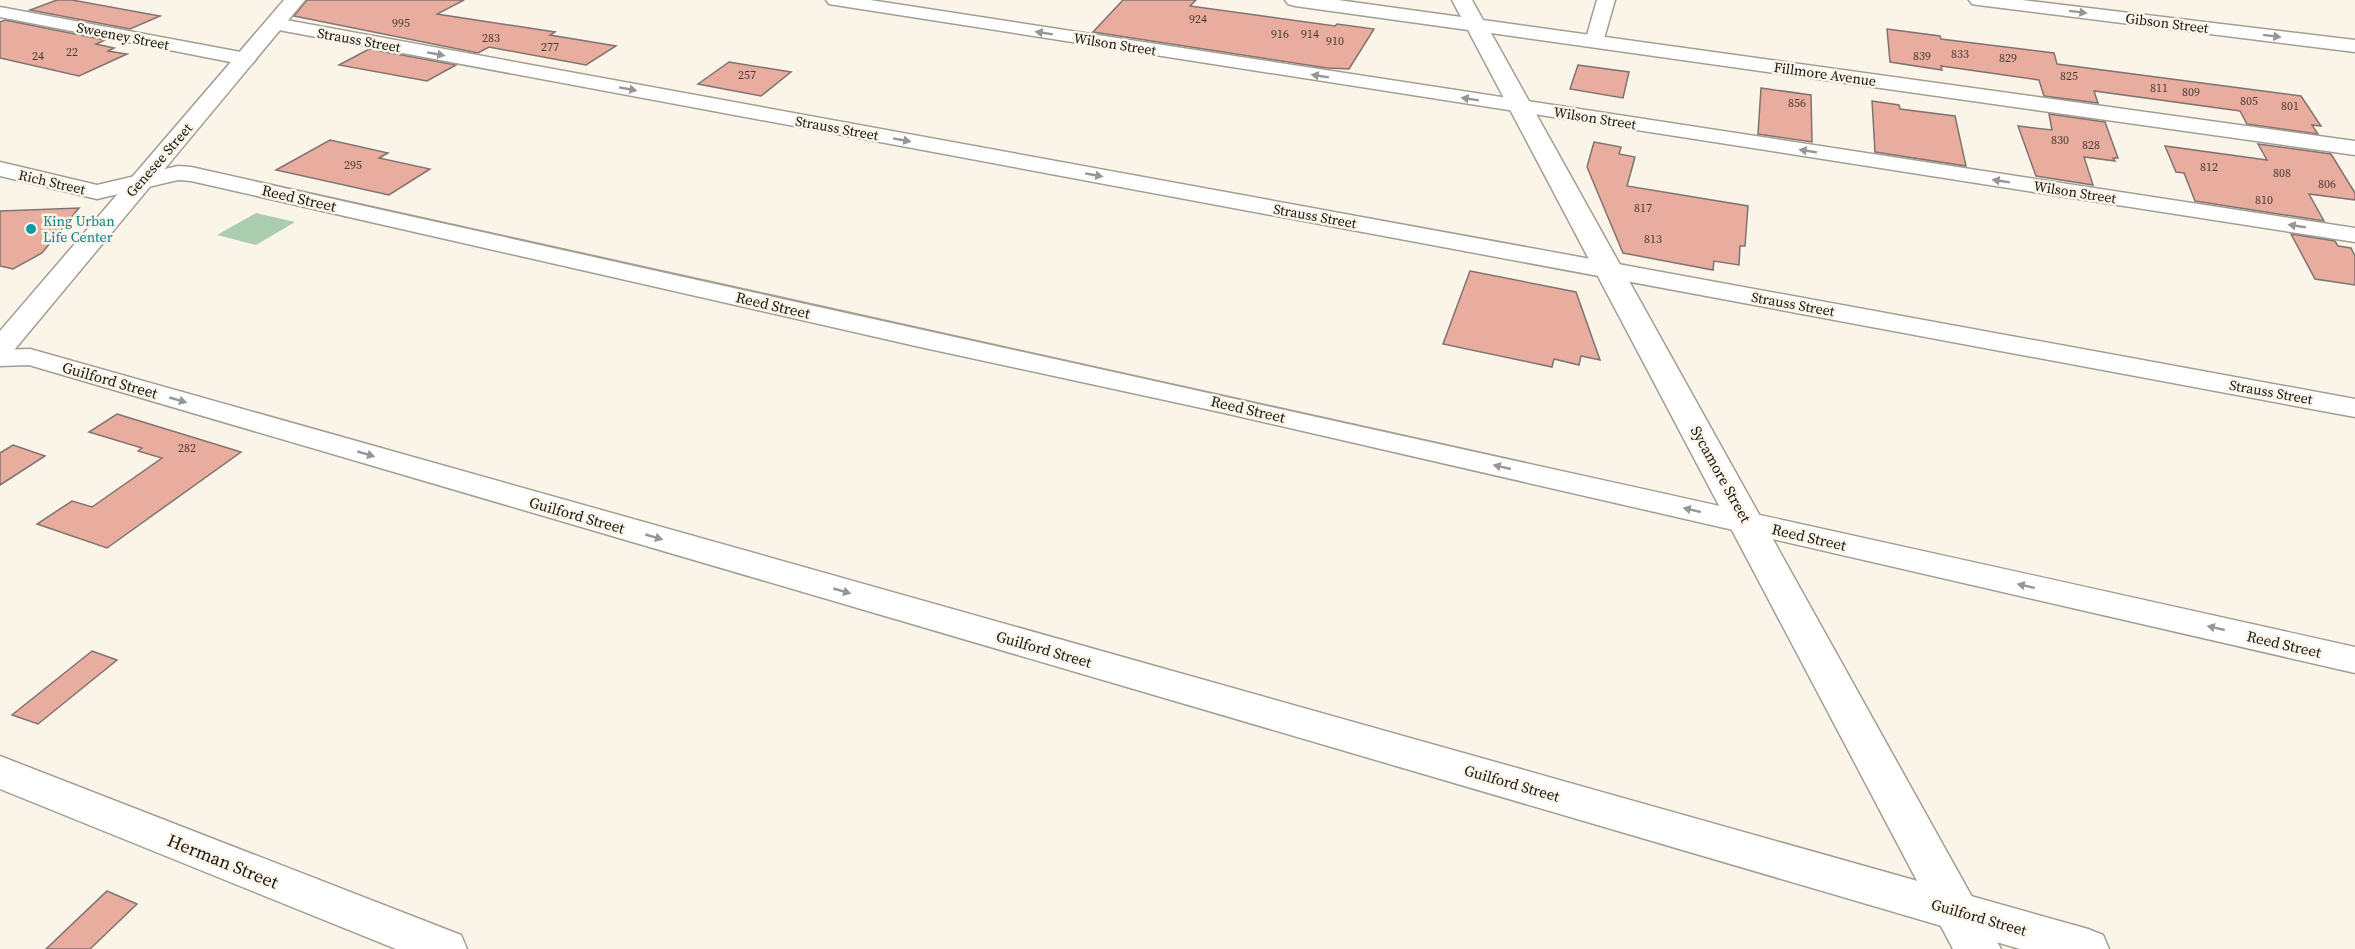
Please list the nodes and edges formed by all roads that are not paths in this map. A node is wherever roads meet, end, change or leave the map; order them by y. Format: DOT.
graph roads {
  1 [pos="295,0"];
  2 [pos="835,0"];
  3 [pos="1295,0"];
  4 [pos="1606,0"];
  5 [pos="1978,0"];
  6 [pos="0,12"];
  7 [pos="1470,13"];
  8 [pos="275,24"];
  9 [pos="1594,42"];
  10 [pos="2355,46"];
  11 [pos="246,59"];
  12 [pos="1520,106"];
  13 [pos="2355,148"];
  14 [pos="0,169"];
  15 [pos="140,182"];
  16 [pos="2355,235"];
  17 [pos="1609,271"];
  18 [pos="0,349"];
  19 [pos="0,358"];
  20 [pos="2355,408"];
  21 [pos="1747,523"];
  22 [pos="2355,660"];
  23 [pos="0,772"];
  24 [pos="1957,911"];
  25 [pos="447,949"];
  26 [pos="1978,949"];
  27 [pos="2088,949"];
  1 -- 8 [label="street, Genesee Street"];
  12 -- 2 [label="street, Wilson Street, one-way"];
  3 -- 7 [label="street, Fillmore Avenue"];
  4 -- 9 [label="street"];
  5 -- 10 [label="street, Gibson Street, one-way"];
  6 -- 11 [label="street, Sweeney Street"];
  7 -- 9 [label="street, Fillmore Avenue"];
  7 -- 12 [label="street, Sycamore Street"];
  8 -- 11 [label="street, Genesee Street"];
  8 -- 17 [label="street, Strauss Street, one-way"];
  9 -- 13 [label="street, Fillmore Avenue"];
  11 -- 15 [label="street, Genesee Street"];
  16 -- 12 [label="street, Wilson Street, one-way"];
  12 -- 17 [label="street, Sycamore Street"];
  14 -- 15 [label="street, Rich Street"];
  15 -- 18 [label="street, Genesee Street"];
  21 -- 15 [label="street, Reed Street, one-way"];
  17 -- 20 [label="street, Strauss Street"];
  17 -- 21 [label="street, Sycamore Street"];
  19 -- 24 [label="street, Guilford Street, one-way"];
  22 -- 21 [label="street, Reed Street, one-way"];
  21 -- 24 [label="street, Sycamore Street"];
  23 -- 25 [label="street, Herman Street"];
  24 -- 26 [label="street, Sycamore Street"];
  24 -- 27 [label="street, Guilford Street"];
}
